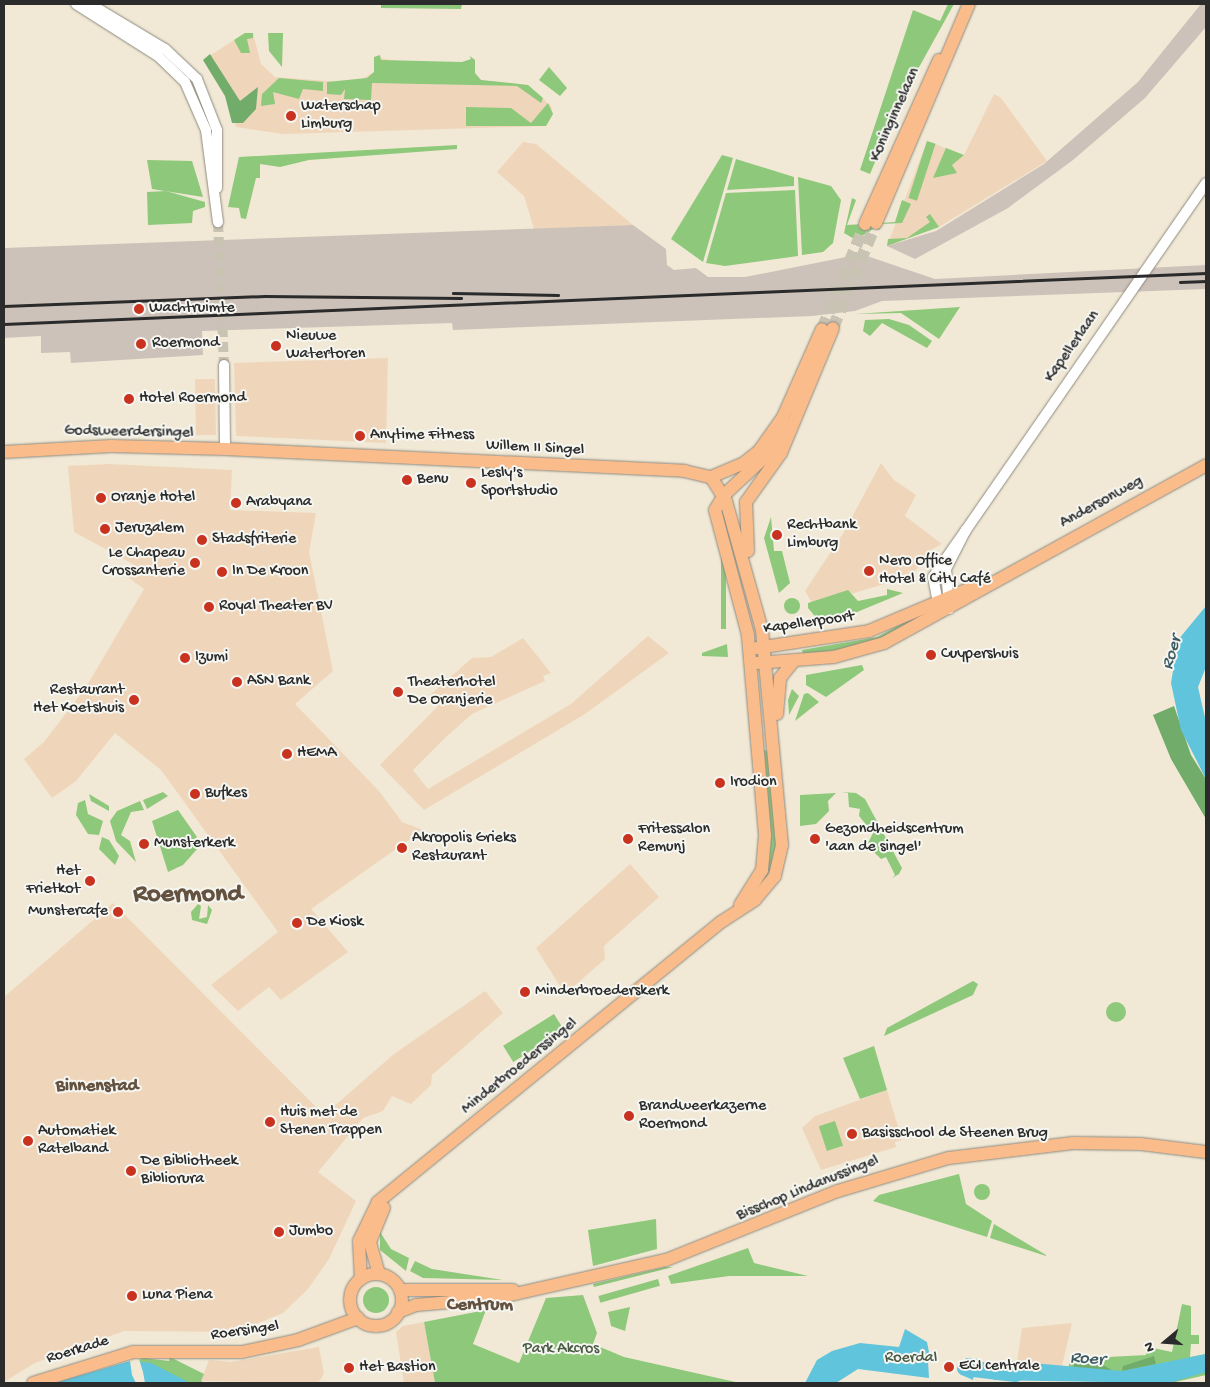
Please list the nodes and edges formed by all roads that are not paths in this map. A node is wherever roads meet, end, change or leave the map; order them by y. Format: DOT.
graph roads {
  1 [pos="76,4"];
  2 [pos="90,4"];
  3 [pos="970,4"];
  4 [pos="1206,183"];
  5 [pos="216,197"];
  6 [pos="218,222"];
  7 [pos="871,223"];
  8 [pos="224,365"];
  9 [pos="783,417"];
  10 [pos="225,449"];
  11 [pos="4,452"];
  12 [pos="1206,465"];
  13 [pos="711,477"];
  14 [pos="724,495"];
  15 [pos="966,530"];
  16 [pos="1013,570"];
  17 [pos="747,571"];
  18 [pos="952,596"];
  19 [pos="938,602"];
  20 [pos="949,609"];
  21 [pos="763,644"];
  22 [pos="793,662"];
  23 [pos="749,663"];
  24 [pos="765,663"];
  25 [pos="775,744"];
  26 [pos="730,916"];
  27 [pos="1206,1152"];
  28 [pos="400,1186"];
  29 [pos="379,1274"];
  30 [pos="360,1279"];
  31 [pos="400,1290"];
  32 [pos="516,1291"];
  33 [pos="398,1312"];
  34 [pos="358,1318"];
  35 [pos="133,1352"];
  36 [pos="33,1383"];
  1 -- 5 [label="street"];
  2 -- 5 [label="street"];
  3 -- 7 [label="main road, Koninginnelaan"];
  4 -- 15 [label="street, Kapellerlaan"];
  5 -- 6 [label="street"];
  8 -- 10 [label="street"];
  9 -- 13 [label="main road"];
  9 -- 14 [label="main road"];
  9 -- 17 [label="main road"];
  10 -- 11 [label="main road, Godsweerdersingel"];
  10 -- 13 [label="main road, Willem II Singel"];
  12 -- 16 [label="main road, Andersonweg"];
  13 -- 14 [label="main road"];
  14 -- 17 [label="main road"];
  14 -- 23 [label="main road"];
  15 -- 18 [label="street, Kapellerlaan"];
  15 -- 19 [label="street, Kapellerlaan"];
  16 -- 18 [label="main road, Andersonweg"];
  16 -- 20 [label="main road, Andersonweg"];
  17 -- 21 [label="main road"];
  18 -- 19 [label="main road, Andersonweg"];
  18 -- 20 [label="street, Kapellerlaan"];
  19 -- 20 [label="street"];
  19 -- 21 [label="main road, Kapellerpoort"];
  20 -- 22 [label="main road, Kapellerpoort"];
  21 -- 23 [label="main road, Kapellerpoort"];
  21 -- 24 [label="main road"];
  22 -- 24 [label="main road, Kapellerpoort"];
  22 -- 25 [label="main road"];
  23 -- 24 [label="main road, Kapellerpoort"];
  23 -- 26 [label="main road, Minderbroederssingel"];
  24 -- 25 [label="main road"];
  25 -- 26 [label="main road, Minderbroederssingel"];
  26 -- 28 [label="main road, Minderbroederssingel"];
  27 -- 32 [label="main road, Bisschop Lindanussingel"];
  28 -- 29 [label="main road, Minderbroederssingel"];
  28 -- 30 [label="main road, Minderbroederssingel"];
  29 -- 30 [label="main road"];
  29 -- 31 [label="main road"];
  30 -- 34 [label="main road"];
  31 -- 32 [label="main road, Bisschop Lindanussingel"];
  31 -- 33 [label="main road"];
  32 -- 33 [label="main road, Bisschop Lindanussingel"];
  33 -- 34 [label="main road"];
  34 -- 35 [label="main road, Roersingel"];
  35 -- 36 [label="main road, Roerkade"];
}
